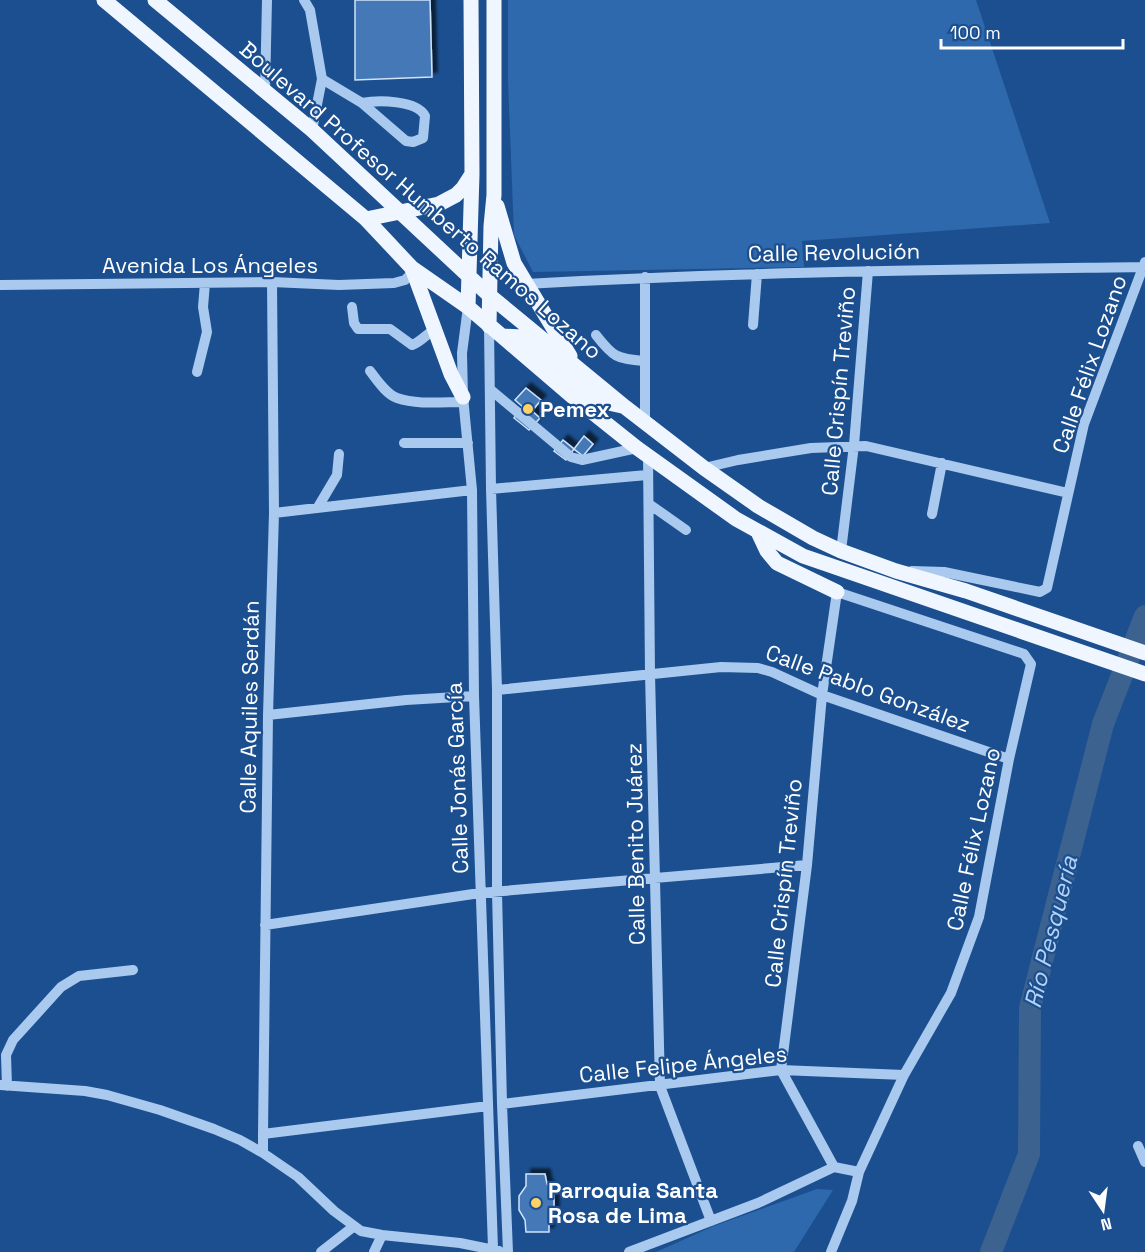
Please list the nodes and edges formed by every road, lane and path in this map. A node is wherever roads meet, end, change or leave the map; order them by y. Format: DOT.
graph roads {
  1 [pos="104,0"];
  2 [pos="155,0"];
  3 [pos="304,0"];
  4 [pos="471,0"];
  5 [pos="494,0"];
  6 [pos="264,2"];
  7 [pos="322,79"];
  8 [pos="265,91"];
  9 [pos="362,103"];
  10 [pos="312,130"];
  11 [pos="472,174"];
  12 [pos="494,195"];
  13 [pos="400,211"];
  14 [pos="366,219"];
  15 [pos="1144,264"];
  16 [pos="412,268"];
  17 [pos="868,270"];
  18 [pos="757,274"];
  19 [pos="469,277"];
  20 [pos="645,277"];
  21 [pos="272,282"];
  22 [pos="205,283"];
  23 [pos="526,284"];
  24 [pos="0,285"];
  25 [pos="489,295"];
  26 [pos="352,307"];
  27 [pos="468,307"];
  28 [pos="753,325"];
  29 [pos="489,326"];
  30 [pos="434,330"];
  31 [pos="596,335"];
  32 [pos="502,336"];
  33 [pos="644,361"];
  34 [pos="576,366"];
  35 [pos="370,371"];
  36 [pos="197,372"];
  37 [pos="491,390"];
  38 [pos="464,399"];
  39 [pos="625,407"];
  40 [pos="645,422"];
  41 [pos="404,442"];
  42 [pos="468,443"];
  43 [pos="854,445"];
  44 [pos="339,454"];
  45 [pos="646,455"];
  46 [pos="942,464"];
  47 [pos="704,468"];
  48 [pos="647,475"];
  49 [pos="491,489"];
  50 [pos="472,490"];
  51 [pos="1068,493"];
  52 [pos="649,504"];
  53 [pos="318,507"];
  54 [pos="274,513"];
  55 [pos="932,514"];
  56 [pos="686,530"];
  57 [pos="759,534"];
  58 [pos="841,551"];
  59 [pos="896,571"];
  60 [pos="837,592"];
  61 [pos="1145,653"];
  62 [pos="650,674"];
  63 [pos="1145,674"];
  64 [pos="497,690"];
  65 [pos="822,695"];
  66 [pos="474,696"];
  67 [pos="268,715"];
  68 [pos="1009,759"];
  69 [pos="807,865"];
  70 [pos="655,878"];
  71 [pos="497,892"];
  72 [pos="480,893"];
  73 [pos="265,925"];
  74 [pos="133,970"];
  75 [pos="781,1070"];
  76 [pos="904,1076"];
  77 [pos="4,1085"];
  78 [pos="660,1086"];
  79 [pos="502,1104"];
  80 [pos="488,1106"];
  81 [pos="262,1134"];
  82 [pos="1138,1146"];
  83 [pos="263,1153"];
  84 [pos="1145,1162"];
  85 [pos="834,1167"];
  86 [pos="859,1172"];
  87 [pos="711,1221"];
  88 [pos="353,1227"];
  89 [pos="382,1235"];
  90 [pos="497,1250"];
  91 [pos="321,1252"];
  92 [pos="374,1252"];
  93 [pos="508,1252"];
  94 [pos="629,1252"];
  95 [pos="831,1252"];
  1 -- 14 [label="main road"];
  2 -- 8 [label="main road, Boulevard Profesor Humberto Ramos Lozano"];
  3 -- 7 [label="street"];
  4 -- 11 [label="main road"];
  5 -- 12 [label="main road"];
  6 -- 8 [label="street"];
  7 -- 9 [label="street"];
  7 -- 10 [label="street"];
  8 -- 10 [label="main road, Boulevard Profesor Humberto Ramos Lozano"];
  9 -- 9 [label="street"];
  10 -- 13 [label="main road, Boulevard Profesor Humberto Ramos Lozano"];
  11 -- 13 [label="main road"];
  11 -- 19 [label="main road"];
  12 -- 23 [label="main road"];
  12 -- 25 [label="main road"];
  13 -- 14 [label="main road"];
  13 -- 19 [label="main road, Boulevard Profesor Humberto Ramos Lozano"];
  14 -- 16 [label="main road"];
  15 -- 17 [label="street, Calle Revolución"];
  15 -- 51 [label="street, Calle Félix Lozano"];
  16 -- 21 [label="street, Avenida Los Ángeles"];
  16 -- 27 [label="main road"];
  16 -- 30 [label="main road"];
  17 -- 18 [label="street, Calle Revolución"];
  17 -- 43 [label="street, Calle Crispín Treviño"];
  18 -- 20 [label="street, Calle Revolución"];
  18 -- 28 [label="street"];
  19 -- 25 [label="main road, Boulevard Profesor Humberto Ramos Lozano"];
  19 -- 27 [label="main road"];
  20 -- 23 [label="street, Calle Revolución"];
  20 -- 33 [label="street"];
  21 -- 22 [label="street, Avenida Los Ángeles"];
  21 -- 54 [label="street, Calle Aquiles Serdán"];
  22 -- 24 [label="street, Avenida Los Ángeles"];
  22 -- 36 [label="street"];
  23 -- 34 [label="main road"];
  25 -- 29 [label="main road"];
  25 -- 34 [label="main road, Boulevard Profesor Humberto Ramos Lozano"];
  26 -- 30 [label="street"];
  27 -- 29 [label="main road"];
  27 -- 38 [label="street, Calle Jonás García"];
  29 -- 32 [label="main road"];
  29 -- 37 [label="street, Calle Jonás García"];
  30 -- 38 [label="main road"];
  31 -- 33 [label="street"];
  32 -- 39 [label="main road"];
  32 -- 45 [label="main road"];
  33 -- 40 [label="street"];
  34 -- 39 [label="main road, Boulevard Profesor Humberto Ramos Lozano"];
  35 -- 38 [label="street"];
  37 -- 45 [label="street"];
  37 -- 49 [label="street, Calle Jonás García"];
  38 -- 42 [label="street, Calle Jonás García"];
  39 -- 40 [label="main road, Boulevard Profesor Humberto Ramos Lozano"];
  40 -- 47 [label="main road, Boulevard Profesor Humberto Ramos Lozano"];
  41 -- 42 [label="street"];
  42 -- 50 [label="street, Calle Jonás García"];
  43 -- 46 [label="street"];
  43 -- 47 [label="street"];
  43 -- 58 [label="street, Calle Crispín Treviño"];
  44 -- 53 [label="street"];
  45 -- 47 [label="main road"];
  45 -- 48 [label="street, Calle Benito Juárez"];
  45 -- 57 [label="main road"];
  46 -- 51 [label="street"];
  46 -- 55 [label="street"];
  47 -- 58 [label="main road, Boulevard Profesor Humberto Ramos Lozano"];
  48 -- 49 [label="street"];
  48 -- 52 [label="street, Calle Benito Juárez"];
  49 -- 64 [label="street, Calle Jonás García"];
  50 -- 53 [label="street"];
  50 -- 66 [label="street, Calle Jonás García"];
  51 -- 59 [label="street, Calle Félix Lozano"];
  52 -- 56 [label="street"];
  52 -- 62 [label="street, Calle Benito Juárez"];
  53 -- 54 [label="street"];
  54 -- 67 [label="street, Calle Aquiles Serdán"];
  57 -- 60 [label="main road"];
  57 -- 63 [label="main road"];
  58 -- 59 [label="main road, Boulevard Profesor Humberto Ramos Lozano"];
  59 -- 61 [label="main road, Boulevard Profesor Humberto Ramos Lozano"];
  60 -- 65 [label="street, Calle Crispín Treviño"];
  60 -- 68 [label="street, Calle Félix Lozano"];
  62 -- 64 [label="street, Calle Pablo González"];
  62 -- 65 [label="street, Calle Pablo González"];
  62 -- 70 [label="street, Calle Benito Juárez"];
  64 -- 71 [label="street, Calle Jonás García"];
  65 -- 68 [label="street, Calle Pablo González"];
  65 -- 69 [label="street, Calle Crispín Treviño"];
  66 -- 67 [label="street"];
  66 -- 72 [label="street, Calle Jonás García"];
  67 -- 73 [label="street, Calle Aquiles Serdán"];
  68 -- 76 [label="street, Calle Félix Lozano"];
  69 -- 70 [label="street"];
  69 -- 75 [label="street, Calle Crispín Treviño"];
  70 -- 71 [label="street"];
  70 -- 78 [label="street, Calle Benito Juárez"];
  71 -- 72 [label="street"];
  71 -- 79 [label="street, Calle Jonás García"];
  72 -- 73 [label="street"];
  72 -- 80 [label="street, Calle Jonás García"];
  73 -- 81 [label="street, Calle Aquiles Serdán"];
  74 -- 77 [label="street"];
  75 -- 76 [label="street, Calle Felipe Ángeles"];
  75 -- 78 [label="street, Calle Felipe Ángeles"];
  75 -- 85 [label="street"];
  76 -- 86 [label="street, Calle Félix Lozano"];
  77 -- 83 [label="street"];
  78 -- 79 [label="street, Calle Felipe Ángeles"];
  78 -- 87 [label="street, Calle Benito Juárez"];
  79 -- 93 [label="street, Calle Jonás García"];
  80 -- 81 [label="street"];
  80 -- 90 [label="street, Calle Jonás García"];
  81 -- 83 [label="street"];
  82 -- 84 [label="street"];
  83 -- 88 [label="street"];
  85 -- 86 [label="street"];
  85 -- 87 [label="street"];
  86 -- 95 [label="street, Calle Félix Lozano"];
  87 -- 94 [label="street"];
  88 -- 89 [label="street"];
  88 -- 91 [label="street"];
  89 -- 90 [label="street"];
  89 -- 92 [label="street"];
}
